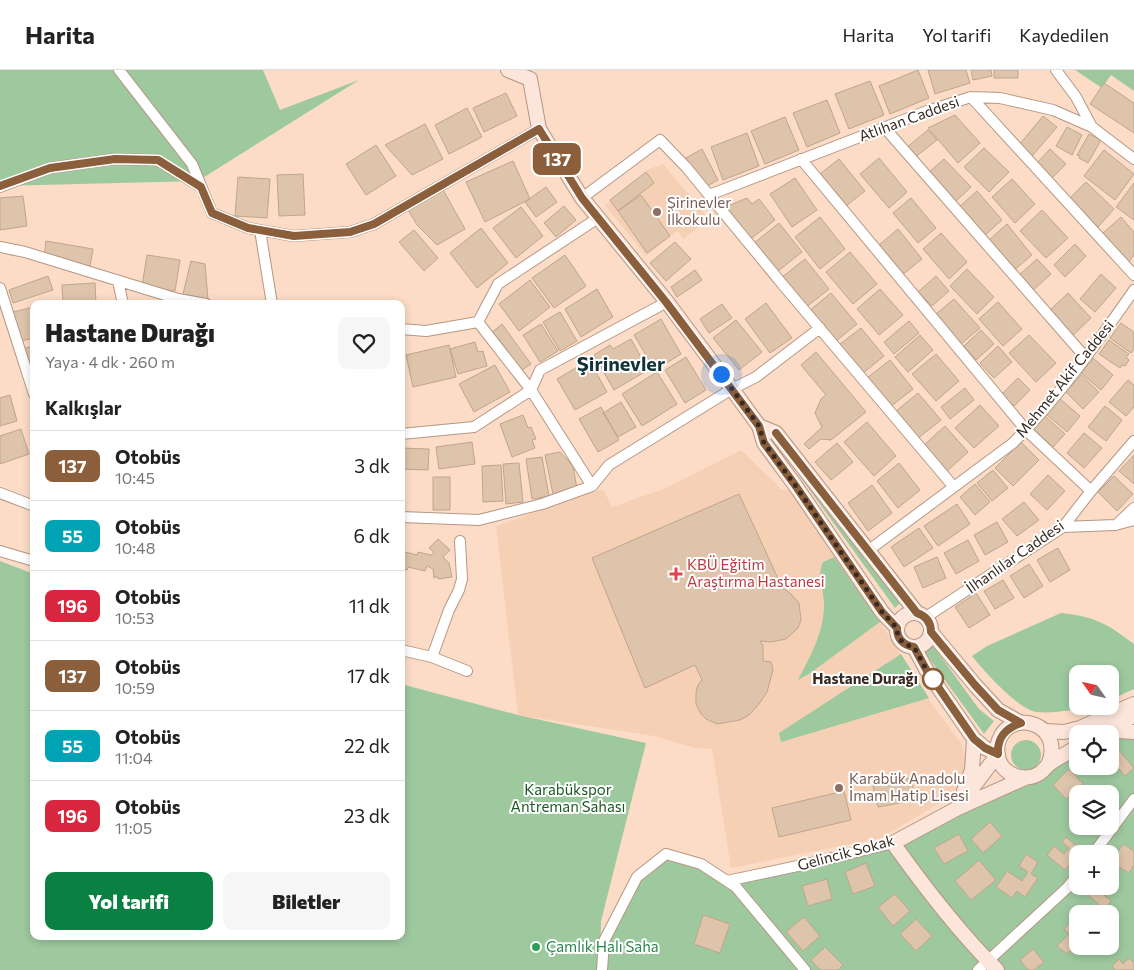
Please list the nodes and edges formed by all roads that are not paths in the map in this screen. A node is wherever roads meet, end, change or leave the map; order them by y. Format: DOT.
graph roads {
  1 [pos="119,70"];
  2 [pos="508,70"];
  3 [pos="1056,70"];
  4 [pos="971,97"];
  5 [pos="884,127"];
  6 [pos="1092,127"];
  7 [pos="539,129"];
  8 [pos="801,159"];
  9 [pos="1134,159"];
  10 [pos="0,186"];
  11 [pos="201,187"];
  12 [pos="709,195"];
  13 [pos="582,198"];
  14 [pos="598,218"];
  15 [pos="260,230"];
  16 [pos="0,247"];
  17 [pos="1134,275"];
  18 [pos="118,281"];
  19 [pos="0,288"];
  20 [pos="1134,290"];
  21 [pos="122,300"];
  22 [pos="187,300"];
  23 [pos="271,300"];
  24 [pos="666,302"];
  25 [pos="478,322"];
  26 [pos="820,328"];
  27 [pos="405,329"];
  28 [pos="1086,358"];
  29 [pos="30,382"];
  30 [pos="732,389"];
  31 [pos="531,390"];
  32 [pos="759,426"];
  33 [pos="1026,430"];
  34 [pos="405,434"];
  35 [pos="1134,441"];
  36 [pos="592,486"];
  37 [pos="954,486"];
  38 [pos="1091,491"];
  39 [pos="0,493"];
  40 [pos="30,504"];
  41 [pos="1134,508"];
  42 [pos="405,517"];
  43 [pos="1134,520"];
  44 [pos="1115,525"];
  45 [pos="1063,527"];
  46 [pos="460,542"];
  47 [pos="868,550"];
  48 [pos="0,551"];
  49 [pos="30,560"];
  50 [pos="921,615"];
  51 [pos="897,628"];
  52 [pos="931,632"];
  53 [pos="914,647"];
  54 [pos="405,651"];
  55 [pos="432,657"];
  56 [pos="467,671"];
  57 [pos="1134,704"];
  58 [pos="1134,716"];
  59 [pos="1021,723"];
  60 [pos="1087,725"];
  61 [pos="1115,725"];
  62 [pos="1046,731"];
  63 [pos="1069,731"];
  64 [pos="1119,732"];
  65 [pos="1134,732"];
  66 [pos="974,739"];
  67 [pos="1069,752"];
  68 [pos="998,754"];
  69 [pos="1048,765"];
  70 [pos="1025,778"];
  71 [pos="1134,799"];
  72 [pos="958,808"];
  73 [pos="893,843"];
  74 [pos="1100,845"];
  75 [pos="726,881"];
  76 [pos="1069,885"];
  77 [pos="988,967"];
  78 [pos="602,970"];
  79 [pos="805,970"];
  1 -- 11 [label="street"];
  2 -- 7 [label="street"];
  3 -- 6 [label="street"];
  4 -- 5 [label="street, Atlıhan Caddesi"];
  4 -- 6 [label="street, Atlıhan Caddesi"];
  4 -- 17 [label="street"];
  5 -- 8 [label="street, Atlıhan Caddesi"];
  5 -- 28 [label="street"];
  6 -- 9 [label="street, Atlıhan Caddesi"];
  7 -- 13 [label="street"];
  7 -- 15 [label="street"];
  8 -- 12 [label="street, Atlıhan Caddesi"];
  8 -- 33 [label="street"];
  10 -- 11 [label="street"];
  11 -- 15 [label="street"];
  12 -- 13 [label="street"];
  12 -- 26 [label="street"];
  13 -- 14 [label="street"];
  14 -- 24 [label="street"];
  14 -- 25 [label="street"];
  15 -- 23 [label="street"];
  16 -- 18 [label="street"];
  18 -- 21 [label="street"];
  18 -- 22 [label="street"];
  19 -- 29 [label="street"];
  20 -- 28 [label="street, Mehmet Akif Caddesi"];
  24 -- 30 [label="street"];
  24 -- 31 [label="street"];
  25 -- 27 [label="street"];
  25 -- 31 [label="street"];
  26 -- 30 [label="street"];
  26 -- 37 [label="street"];
  28 -- 33 [label="street, Mehmet Akif Caddesi"];
  30 -- 32 [label="street"];
  30 -- 36 [label="street"];
  31 -- 34 [label="street"];
  31 -- 36 [label="street"];
  32 -- 47 [label="street"];
  32 -- 51 [label="street"];
  33 -- 37 [label="street, Mehmet Akif Caddesi"];
  33 -- 38 [label="street"];
  35 -- 38 [label="street, İlhanlılar Caddesi"];
  36 -- 42 [label="street"];
  37 -- 47 [label="street, Mehmet Akif Caddesi"];
  38 -- 45 [label="street, İlhanlılar Caddesi"];
  39 -- 40 [label="street"];
  41 -- 44 [label="street"];
  43 -- 44 [label="street"];
  44 -- 45 [label="street"];
  45 -- 50 [label="street, İlhanlılar Caddesi"];
  46 -- 55 [label="street"];
  47 -- 50 [label="street"];
  48 -- 49 [label="street"];
  50 -- 51 [label="street"];
  50 -- 52 [label="street"];
  51 -- 53 [label="street"];
  52 -- 53 [label="street"];
  52 -- 59 [label="street"];
  53 -- 66 [label="street"];
  54 -- 55 [label="street"];
  55 -- 56 [label="street"];
  57 -- 60 [label="street"];
  58 -- 61 [label="street"];
  59 -- 62 [label="street"];
  59 -- 68 [label="street"];
  62 -- 63 [label="street"];
  62 -- 69 [label="street"];
  64 -- 65 [label="street"];
  66 -- 68 [label="street"];
  66 -- 72 [label="street"];
  67 -- 69 [label="street"];
  68 -- 70 [label="street"];
  68 -- 72 [label="street"];
  69 -- 70 [label="street"];
  70 -- 72 [label="street, Gelincik Sokak"];
  71 -- 74 [label="street"];
  72 -- 73 [label="street, Gelincik Sokak"];
  73 -- 75 [label="street, Gelincik Sokak"];
  73 -- 77 [label="street"];
  75 -- 78 [label="street"];
  75 -- 79 [label="street"];
  76 -- 77 [label="street"];
}
